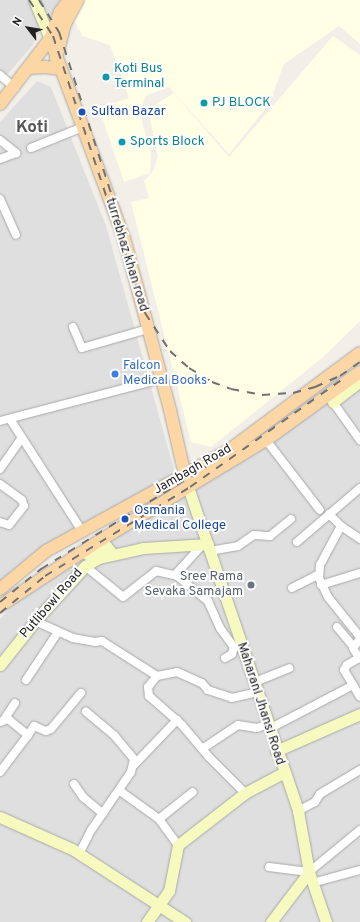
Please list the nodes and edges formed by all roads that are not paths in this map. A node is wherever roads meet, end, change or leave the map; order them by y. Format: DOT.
graph roads {
  1 [pos="34,0"];
  2 [pos="69,0"];
  3 [pos="78,0"];
  4 [pos="50,39"];
  5 [pos="58,64"];
  6 [pos="28,68"];
  7 [pos="0,75"];
  8 [pos="14,88"];
  9 [pos="0,104"];
  10 [pos="83,127"];
  11 [pos="0,140"];
  12 [pos="31,148"];
  13 [pos="0,159"];
  14 [pos="0,199"];
  15 [pos="16,235"];
  16 [pos="74,327"];
  17 [pos="148,329"];
  18 [pos="360,353"];
  19 [pos="360,372"];
  20 [pos="161,379"];
  21 [pos="360,381"];
  22 [pos="330,399"];
  23 [pos="10,419"];
  24 [pos="0,421"];
  25 [pos="22,438"];
  26 [pos="266,440"];
  27 [pos="360,440"];
  28 [pos="0,469"];
  29 [pos="185,475"];
  30 [pos="0,484"];
  31 [pos="188,487"];
  32 [pos="360,488"];
  33 [pos="320,510"];
  34 [pos="329,514"];
  35 [pos="291,519"];
  36 [pos="103,520"];
  37 [pos="0,522"];
  38 [pos="341,526"];
  39 [pos="123,527"];
  40 [pos="82,531"];
  41 [pos="360,539"];
  42 [pos="297,542"];
  43 [pos="207,546"];
  44 [pos="113,554"];
  45 [pos="71,560"];
  46 [pos="84,566"];
  47 [pos="360,573"];
  48 [pos="319,574"];
  49 [pos="175,575"];
  50 [pos="321,585"];
  51 [pos="292,588"];
  52 [pos="0,589"];
  53 [pos="0,606"];
  54 [pos="35,621"];
  55 [pos="336,626"];
  56 [pos="58,632"];
  57 [pos="360,638"];
  58 [pos="353,646"];
  59 [pos="225,658"];
  60 [pos="359,660"];
  61 [pos="0,665"];
  62 [pos="289,668"];
  63 [pos="157,676"];
  64 [pos="26,680"];
  65 [pos="353,685"];
  66 [pos="256,687"];
  67 [pos="81,693"];
  68 [pos="360,698"];
  69 [pos="14,704"];
  70 [pos="86,712"];
  71 [pos="360,714"];
  72 [pos="2,720"];
  73 [pos="177,720"];
  74 [pos="268,726"];
  75 [pos="28,734"];
  76 [pos="202,749"];
  77 [pos="276,752"];
  78 [pos="133,766"];
  79 [pos="360,770"];
  80 [pos="0,772"];
  81 [pos="283,773"];
  82 [pos="74,784"];
  83 [pos="120,791"];
  84 [pos="193,792"];
  85 [pos="245,793"];
  86 [pos="298,811"];
  87 [pos="103,814"];
  88 [pos="0,817"];
  89 [pos="159,819"];
  90 [pos="360,830"];
  91 [pos="178,845"];
  92 [pos="79,854"];
  93 [pos="268,867"];
  94 [pos="360,870"];
  95 [pos="311,878"];
  96 [pos="159,906"];
  97 [pos="147,922"];
  98 [pos="185,922"];
  99 [pos="271,922"];
  100 [pos="326,922"];
  1 -- 4 [label="street"];
  2 -- 4 [label="main road"];
  3 -- 5 [label="main road"];
  4 -- 5 [label="main road, turrebhaz khan road"];
  4 -- 6 [label="main road"];
  5 -- 6 [label="main road"];
  5 -- 10 [label="main road, turrebhaz khan road"];
  6 -- 8 [label="main road"];
  7 -- 8 [label="street"];
  8 -- 9 [label="main road"];
  10 -- 12 [label="street"];
  10 -- 17 [label="main road, turrebhaz khan road"];
  11 -- 13 [label="street"];
  14 -- 15 [label="street"];
  16 -- 17 [label="street"];
  17 -- 20 [label="main road, turrebhaz khan road"];
  18 -- 29 [label="main road, Jambagh Road"];
  19 -- 22 [label="main road, Jambagh Road"];
  20 -- 23 [label="street"];
  20 -- 29 [label="main road, turrebhaz khan road"];
  21 -- 22 [label="street"];
  22 -- 26 [label="main road, Jambagh Road"];
  22 -- 27 [label="street"];
  23 -- 24 [label="street"];
  23 -- 25 [label="street"];
  25 -- 28 [label="street"];
  25 -- 40 [label="street"];
  26 -- 31 [label="main road, Jambagh Road"];
  26 -- 33 [label="street"];
  29 -- 36 [label="main road, Jambagh Road"];
  30 -- 37 [label="street"];
  31 -- 39 [label="main road, Jambagh Road"];
  31 -- 43 [label="street, Maharani Jhansi Road"];
  32 -- 34 [label="street"];
  34 -- 38 [label="street"];
  34 -- 42 [label="street"];
  35 -- 43 [label="street"];
  36 -- 39 [label="main road"];
  36 -- 40 [label="main road, Jambagh Road"];
  38 -- 41 [label="street"];
  38 -- 48 [label="street"];
  39 -- 45 [label="main road, Jambagh Road"];
  40 -- 52 [label="main road, Jambagh Road"];
  43 -- 44 [label="street, Putlibowl Road"];
  43 -- 49 [label="street"];
  43 -- 66 [label="street, Maharani Jhansi Road"];
  44 -- 45 [label="street"];
  44 -- 46 [label="street, Putlibowl Road"];
  45 -- 53 [label="main road, Jambagh Road"];
  46 -- 49 [label="street"];
  46 -- 54 [label="street, Putlibowl Road"];
  47 -- 50 [label="street"];
  48 -- 50 [label="street"];
  48 -- 51 [label="street"];
  49 -- 59 [label="street"];
  50 -- 57 [label="street"];
  54 -- 56 [label="street"];
  54 -- 61 [label="street, Putlibowl Road"];
  55 -- 58 [label="street"];
  56 -- 63 [label="street"];
  56 -- 64 [label="street"];
  57 -- 58 [label="street"];
  58 -- 60 [label="street"];
  60 -- 65 [label="street"];
  62 -- 66 [label="street"];
  63 -- 66 [label="street"];
  63 -- 73 [label="street"];
  65 -- 68 [label="street"];
  65 -- 74 [label="street"];
  66 -- 74 [label="street, Maharani Jhansi Road"];
  67 -- 75 [label="street"];
  69 -- 72 [label="street"];
  70 -- 78 [label="street"];
  71 -- 77 [label="street"];
  72 -- 75 [label="street"];
  73 -- 76 [label="street"];
  73 -- 78 [label="street"];
  74 -- 76 [label="street"];
  74 -- 77 [label="street, Maharani Jhansi Road"];
  75 -- 80 [label="street"];
  76 -- 85 [label="street"];
  77 -- 81 [label="street, Maharani Jhansi Road"];
  78 -- 83 [label="street"];
  79 -- 86 [label="street"];
  81 -- 85 [label="street"];
  81 -- 86 [label="street, Maharani Jhansi Road"];
  82 -- 87 [label="street"];
  83 -- 87 [label="street"];
  83 -- 89 [label="street"];
  84 -- 89 [label="street"];
  85 -- 91 [label="street"];
  86 -- 95 [label="street, Maharani Jhansi Road"];
  87 -- 92 [label="street"];
  88 -- 92 [label="street"];
  89 -- 91 [label="street"];
  90 -- 95 [label="street"];
  91 -- 96 [label="street"];
  92 -- 96 [label="street"];
  93 -- 95 [label="street"];
  94 -- 95 [label="street"];
  95 -- 99 [label="street"];
  95 -- 100 [label="street, Maharani Jhansi Road"];
  96 -- 97 [label="street"];
  96 -- 98 [label="street"];
}
